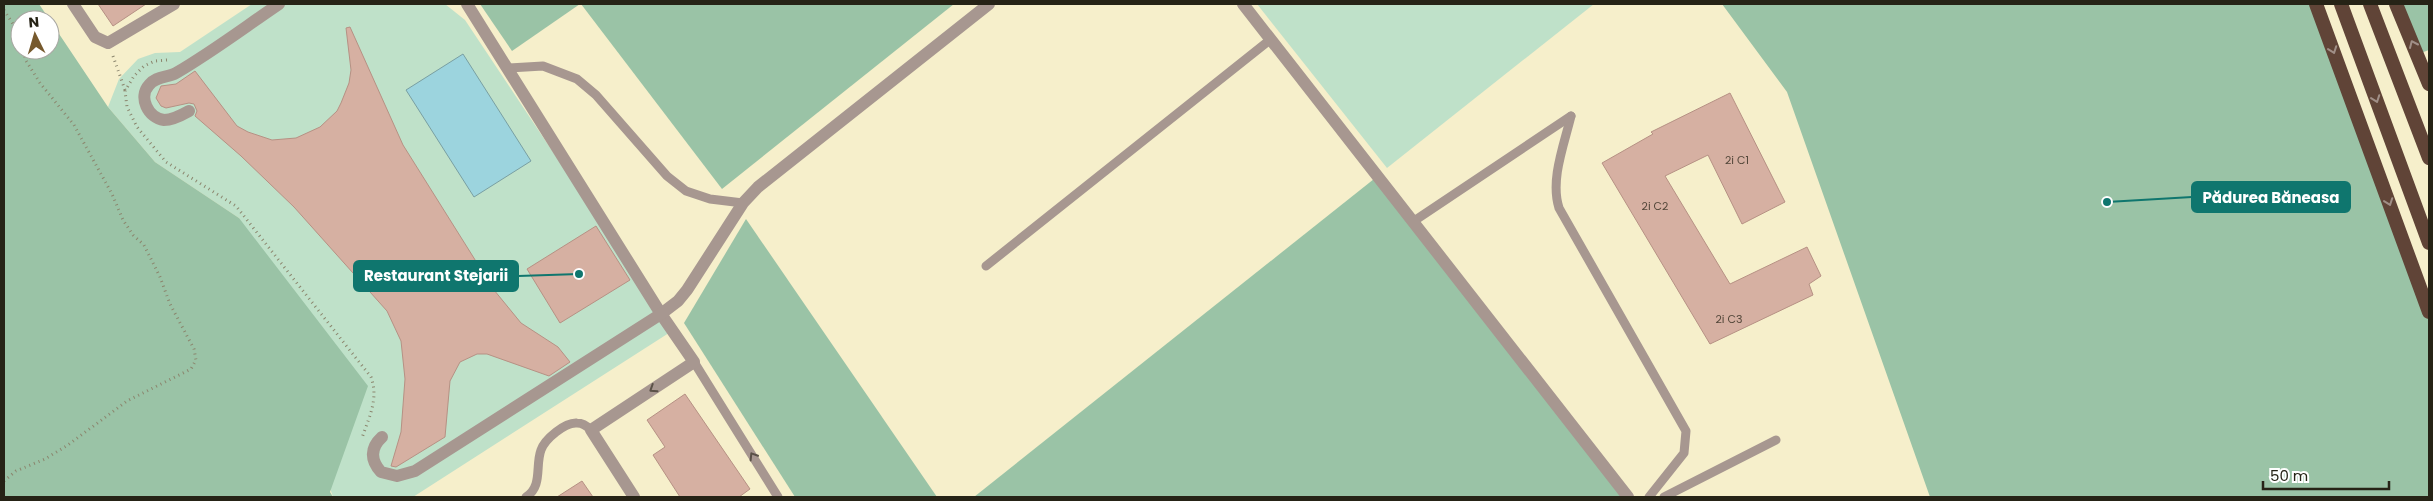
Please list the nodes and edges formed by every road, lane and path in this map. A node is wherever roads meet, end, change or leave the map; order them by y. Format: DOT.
graph roads {
  1 [pos="73,4"];
  2 [pos="174,4"];
  3 [pos="279,4"];
  4 [pos="467,4"];
  5 [pos="989,4"];
  6 [pos="1244,4"];
  7 [pos="2316,4"];
  8 [pos="2341,4"];
  9 [pos="2370,4"];
  10 [pos="2396,4"];
  11 [pos="1271,39"];
  12 [pos="108,43"];
  13 [pos="26,60"];
  14 [pos="192,62"];
  15 [pos="509,68"];
  16 [pos="2429,84"];
  17 [pos="125,91"];
  18 [pos="190,111"];
  19 [pos="2429,158"];
  20 [pos="744,203"];
  21 [pos="1414,221"];
  22 [pos="2429,243"];
  23 [pos="986,266"];
  24 [pos="2429,312"];
  25 [pos="661,314"];
  26 [pos="694,362"];
  27 [pos="591,430"];
  28 [pos="382,437"];
  29 [pos="1776,440"];
  30 [pos="359,446"];
  31 [pos="4,481"];
  32 [pos="526,497"];
  33 [pos="634,497"];
  34 [pos="778,497"];
  35 [pos="1628,497"];
  36 [pos="1649,497"];
  37 [pos="1664,497"];
  1 -- 12 [label="street"];
  2 -- 12 [label="street"];
  3 -- 14 [label="street"];
  4 -- 15 [label="street"];
  5 -- 20 [label="street"];
  6 -- 11 [label="street"];
  7 -- 24 [label="highway, one-way"];
  8 -- 22 [label="highway, one-way"];
  9 -- 19 [label="highway"];
  16 -- 10 [label="highway, one-way"];
  11 -- 21 [label="street"];
  11 -- 23 [label="lane"];
  12 -- 17 [label="path"];
  13 -- 31 [label="path"];
  14 -- 17 [label="path"];
  14 -- 18 [label="street"];
  15 -- 20 [label="lane"];
  15 -- 25 [label="street"];
  17 -- 30 [label="path"];
  20 -- 25 [label="street"];
  21 -- 35 [label="street"];
  21 -- 36 [label="lane"];
  25 -- 26 [label="street"];
  25 -- 28 [label="street"];
  26 -- 27 [label="street, one-way"];
  34 -- 26 [label="lane, one-way"];
  27 -- 32 [label="lane"];
  27 -- 33 [label="street"];
  29 -- 37 [label="lane"];
}
